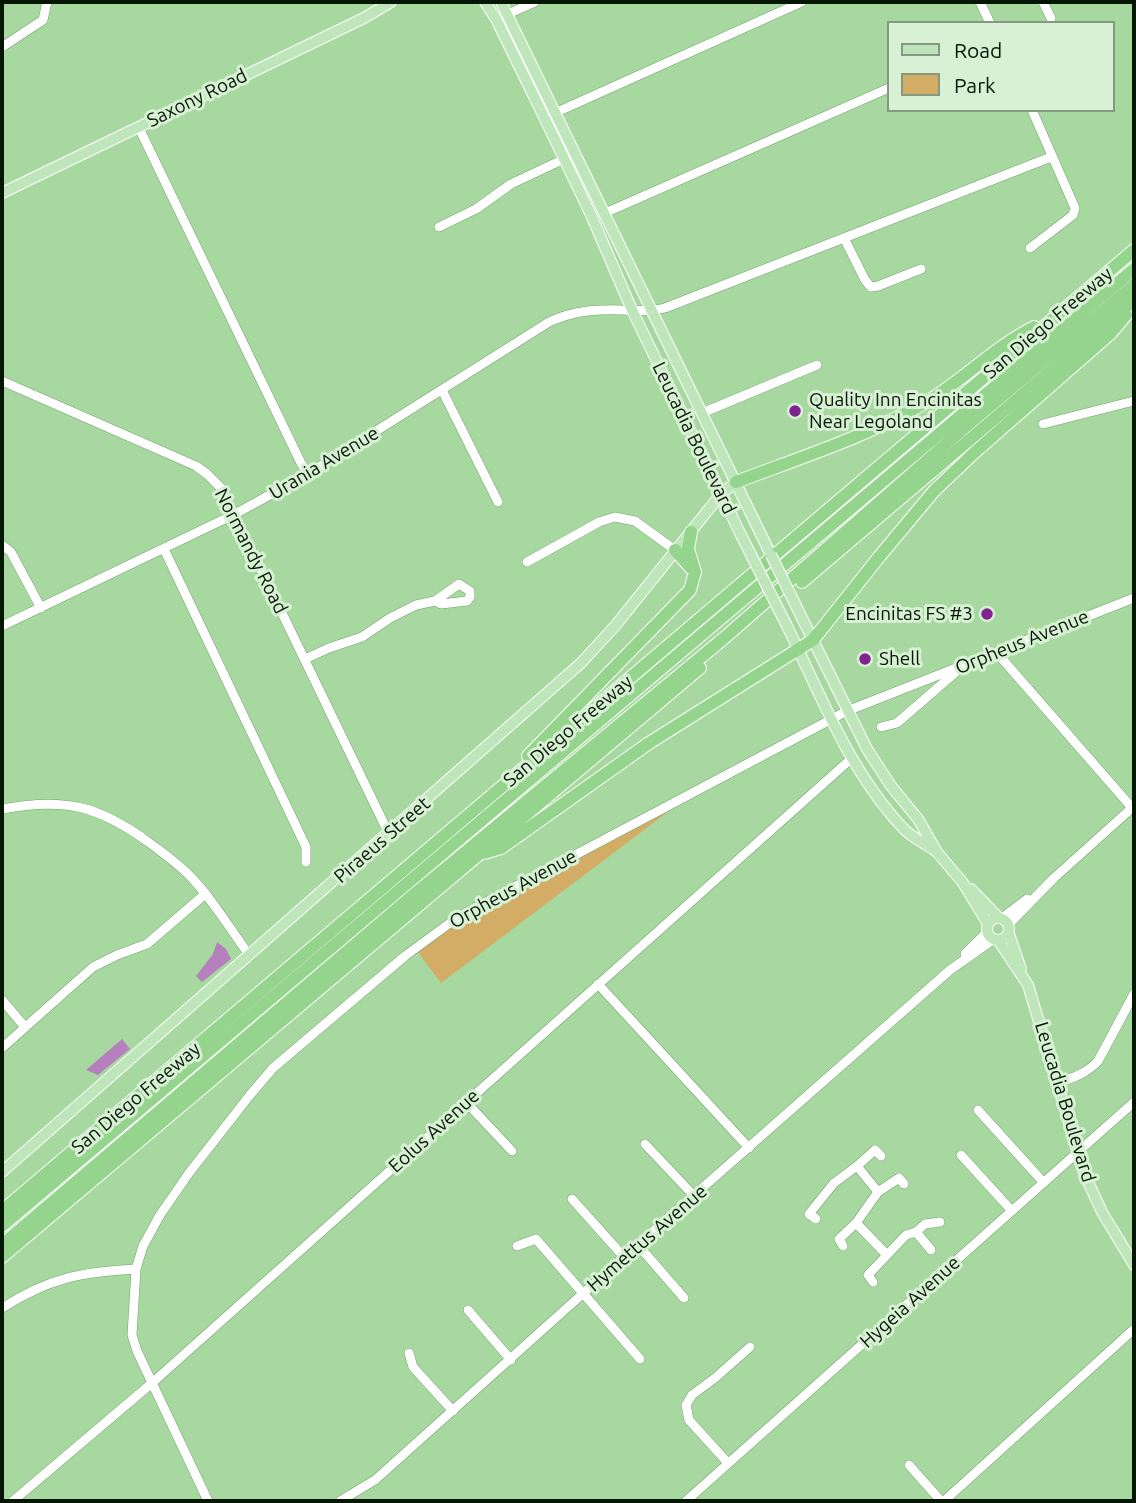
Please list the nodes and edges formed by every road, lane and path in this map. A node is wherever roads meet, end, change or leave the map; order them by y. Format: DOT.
graph roads {
  1 [pos="47,2"];
  2 [pos="391,2"];
  3 [pos="485,2"];
  4 [pos="501,2"];
  5 [pos="535,2"];
  6 [pos="803,2"];
  7 [pos="980,2"];
  8 [pos="1043,2"];
  9 [pos="508,14"];
  10 [pos="1051,18"];
  11 [pos="989,21"];
  12 [pos="2,47"];
  13 [pos="888,88"];
  14 [pos="557,112"];
  15 [pos="1033,112"];
  16 [pos="138,126"];
  17 [pos="1051,157"];
  18 [pos="564,159"];
  19 [pos="2,193"];
  20 [pos="605,213"];
  21 [pos="439,227"];
  22 [pos="844,238"];
  23 [pos="1030,248"];
  24 [pos="1134,250"];
  25 [pos="921,269"];
  26 [pos="1134,269"];
  27 [pos="1134,285"];
  28 [pos="1134,303"];
  29 [pos="643,311"];
  30 [pos="1053,318"];
  31 [pos="817,365"];
  32 [pos="2,381"];
  33 [pos="442,390"];
  34 [pos="1134,401"];
  35 [pos="702,413"];
  36 [pos="1043,425"];
  37 [pos="308,474"];
  38 [pos="736,482"];
  39 [pos="721,494"];
  40 [pos="498,502"];
  41 [pos="235,514"];
  42 [pos="691,532"];
  43 [pos="2,545"];
  44 [pos="164,549"];
  45 [pos="675,550"];
  46 [pos="527,562"];
  47 [pos="695,572"];
  48 [pos="1134,598"];
  49 [pos="435,601"];
  50 [pos="41,608"];
  51 [pos="2,626"];
  52 [pos="813,640"];
  53 [pos="798,650"];
  54 [pos="997,653"];
  55 [pos="305,659"];
  56 [pos="964,666"];
  57 [pos="847,711"];
  58 [pos="831,719"];
  59 [pos="880,727"];
  60 [pos="852,758"];
  61 [pos="1134,808"];
  62 [pos="2,809"];
  63 [pos="474,811"];
  64 [pos="389,834"];
  65 [pos="937,852"];
  66 [pos="477,856"];
  67 [pos="306,862"];
  68 [pos="204,895"];
  69 [pos="998,928"];
  70 [pos="250,956"];
  71 [pos="598,984"];
  72 [pos="1134,994"];
  73 [pos="2,1000"];
  74 [pos="25,1027"];
  75 [pos="2,1048"];
  76 [pos="1057,1083"];
  77 [pos="466,1102"];
  78 [pos="1134,1102"];
  79 [pos="978,1110"];
  80 [pos="645,1144"];
  81 [pos="749,1148"];
  82 [pos="512,1151"];
  83 [pos="1077,1153"];
  84 [pos="881,1156"];
  85 [pos="961,1156"];
  86 [pos="857,1166"];
  87 [pos="2,1172"];
  88 [pos="1044,1183"];
  89 [pos="904,1184"];
  90 [pos="878,1192"];
  91 [pos="694,1196"];
  92 [pos="572,1199"];
  93 [pos="2,1211"];
  94 [pos="1012,1212"];
  95 [pos="816,1219"];
  96 [pos="940,1222"];
  97 [pos="856,1223"];
  98 [pos="2,1226"];
  99 [pos="916,1232"];
  100 [pos="2,1245"];
  101 [pos="638,1245"];
  102 [pos="517,1246"];
  103 [pos="843,1247"];
  104 [pos="931,1250"];
  105 [pos="887,1255"];
  106 [pos="2,1257"];
  107 [pos="624,1257"];
  108 [pos="1134,1264"];
  109 [pos="136,1269"];
  110 [pos="873,1282"];
  111 [pos="583,1294"];
  112 [pos="684,1298"];
  113 [pos="2,1308"];
  114 [pos="468,1310"];
  115 [pos="1134,1331"];
  116 [pos="750,1347"];
  117 [pos="409,1353"];
  118 [pos="640,1359"];
  119 [pos="511,1360"];
  120 [pos="152,1383"];
  121 [pos="453,1411"];
  122 [pos="728,1463"];
  123 [pos="909,1465"];
  124 [pos="13,1501"];
  125 [pos="208,1501"];
  126 [pos="340,1501"];
  127 [pos="686,1501"];
  128 [pos="942,1501"];
  1 -- 12 [label="street"];
  2 -- 16 [label="main road, Saxony Road"];
  3 -- 18 [label="main road, Leucadia Boulevard"];
  4 -- 9 [label="main road, Leucadia Boulevard"];
  5 -- 9 [label="street"];
  6 -- 14 [label="street"];
  7 -- 11 [label="street"];
  8 -- 10 [label="street"];
  9 -- 14 [label="main road, Leucadia Boulevard"];
  13 -- 20 [label="street"];
  14 -- 20 [label="main road, Leucadia Boulevard"];
  15 -- 17 [label="street"];
  16 -- 19 [label="main road, Saxony Road"];
  16 -- 37 [label="street"];
  17 -- 22 [label="street, Urania Avenue"];
  17 -- 23 [label="street"];
  18 -- 21 [label="street"];
  18 -- 29 [label="main road, Leucadia Boulevard"];
  20 -- 29 [label="main road, Leucadia Boulevard"];
  22 -- 25 [label="street"];
  22 -- 29 [label="street, Urania Avenue"];
  24 -- 30 [label="highway, San Diego Freeway"];
  26 -- 98 [label="highway"];
  27 -- 100 [label="highway"];
  28 -- 52 [label="highway"];
  28 -- 66 [label="highway, San Diego Freeway"];
  29 -- 33 [label="street, Urania Avenue"];
  29 -- 35 [label="main road, Leucadia Boulevard"];
  29 -- 39 [label="main road, Leucadia Boulevard"];
  30 -- 38 [label="highway"];
  30 -- 63 [label="highway, San Diego Freeway"];
  31 -- 35 [label="street"];
  32 -- 41 [label="street, Normandy Road"];
  33 -- 37 [label="street, Urania Avenue"];
  33 -- 40 [label="street"];
  34 -- 36 [label="street"];
  35 -- 38 [label="main road, Leucadia Boulevard"];
  37 -- 41 [label="street, Urania Avenue"];
  38 -- 39 [label="main road, Piraeus Street"];
  38 -- 52 [label="main road, Leucadia Boulevard, bridge"];
  39 -- 42 [label="main road, Piraeus Street"];
  39 -- 53 [label="main road, Leucadia Boulevard, bridge"];
  41 -- 44 [label="street, Urania Avenue"];
  41 -- 55 [label="street, Normandy Road"];
  42 -- 45 [label="main road, Piraeus Street"];
  42 -- 47 [label="highway"];
  43 -- 50 [label="street"];
  44 -- 50 [label="street, Urania Avenue"];
  44 -- 67 [label="street"];
  45 -- 46 [label="street"];
  45 -- 47 [label="highway"];
  45 -- 64 [label="main road, Piraeus Street"];
  47 -- 63 [label="highway"];
  48 -- 54 [label="street, Orpheus Avenue"];
  49 -- 55 [label="street"];
  50 -- 51 [label="street, Urania Avenue"];
  52 -- 53 [label="highway"];
  52 -- 57 [label="main road, Leucadia Boulevard"];
  53 -- 58 [label="main road, Leucadia Boulevard"];
  53 -- 66 [label="highway"];
  54 -- 56 [label="street, Orpheus Avenue"];
  54 -- 61 [label="street"];
  55 -- 64 [label="street, Normandy Road"];
  56 -- 57 [label="street, Orpheus Avenue"];
  56 -- 59 [label="street"];
  57 -- 58 [label="street, Orpheus Avenue"];
  57 -- 65 [label="main road, Leucadia Boulevard"];
  58 -- 60 [label="main road, Leucadia Boulevard"];
  58 -- 109 [label="street, Orpheus Avenue"];
  60 -- 65 [label="main road, Leucadia Boulevard"];
  60 -- 71 [label="street, Eolus Avenue"];
  61 -- 69 [label="street, Hymettus Avenue"];
  62 -- 68 [label="street"];
  63 -- 93 [label="highway, San Diego Freeway"];
  64 -- 70 [label="main road, Piraeus Street"];
  65 -- 69 [label="main road, Leucadia Boulevard"];
  66 -- 106 [label="highway, San Diego Freeway"];
  68 -- 70 [label="street"];
  68 -- 74 [label="street"];
  69 -- 76 [label="main road, Leucadia Boulevard"];
  69 -- 81 [label="street, Hymettus Avenue"];
  70 -- 87 [label="main road, Piraeus Street"];
  71 -- 77 [label="street, Eolus Avenue"];
  71 -- 81 [label="street"];
  72 -- 76 [label="street"];
  73 -- 74 [label="street"];
  74 -- 75 [label="street"];
  76 -- 83 [label="main road, Leucadia Boulevard"];
  77 -- 82 [label="street"];
  77 -- 120 [label="street, Eolus Avenue"];
  78 -- 83 [label="street, Hygeia Avenue"];
  79 -- 88 [label="street"];
  80 -- 91 [label="street"];
  81 -- 91 [label="street, Hymettus Avenue"];
  83 -- 88 [label="street, Hygeia Avenue"];
  83 -- 108 [label="main road, Leucadia Boulevard"];
  84 -- 86 [label="street"];
  85 -- 94 [label="street"];
  86 -- 90 [label="street"];
  86 -- 95 [label="street"];
  88 -- 94 [label="street, Hygeia Avenue"];
  89 -- 90 [label="street"];
  90 -- 97 [label="street"];
  91 -- 101 [label="street, Hymettus Avenue"];
  92 -- 107 [label="street"];
  94 -- 122 [label="street, Hygeia Avenue"];
  96 -- 99 [label="street"];
  97 -- 103 [label="street"];
  97 -- 105 [label="street"];
  99 -- 104 [label="street"];
  99 -- 105 [label="street"];
  101 -- 107 [label="street, Hymettus Avenue"];
  101 -- 112 [label="street"];
  102 -- 111 [label="street"];
  105 -- 110 [label="street"];
  107 -- 111 [label="street, Hymettus Avenue"];
  109 -- 113 [label="street"];
  109 -- 120 [label="street, Orpheus Avenue"];
  111 -- 118 [label="street"];
  111 -- 119 [label="street, Hymettus Avenue"];
  114 -- 119 [label="street"];
  115 -- 128 [label="street"];
  116 -- 122 [label="street"];
  117 -- 121 [label="street"];
  119 -- 121 [label="street, Hymettus Avenue"];
  120 -- 124 [label="street, Eolus Avenue"];
  120 -- 125 [label="street, Orpheus Avenue"];
  121 -- 126 [label="street, Hymettus Avenue"];
  122 -- 127 [label="street, Hygeia Avenue"];
  123 -- 128 [label="street"];
}
